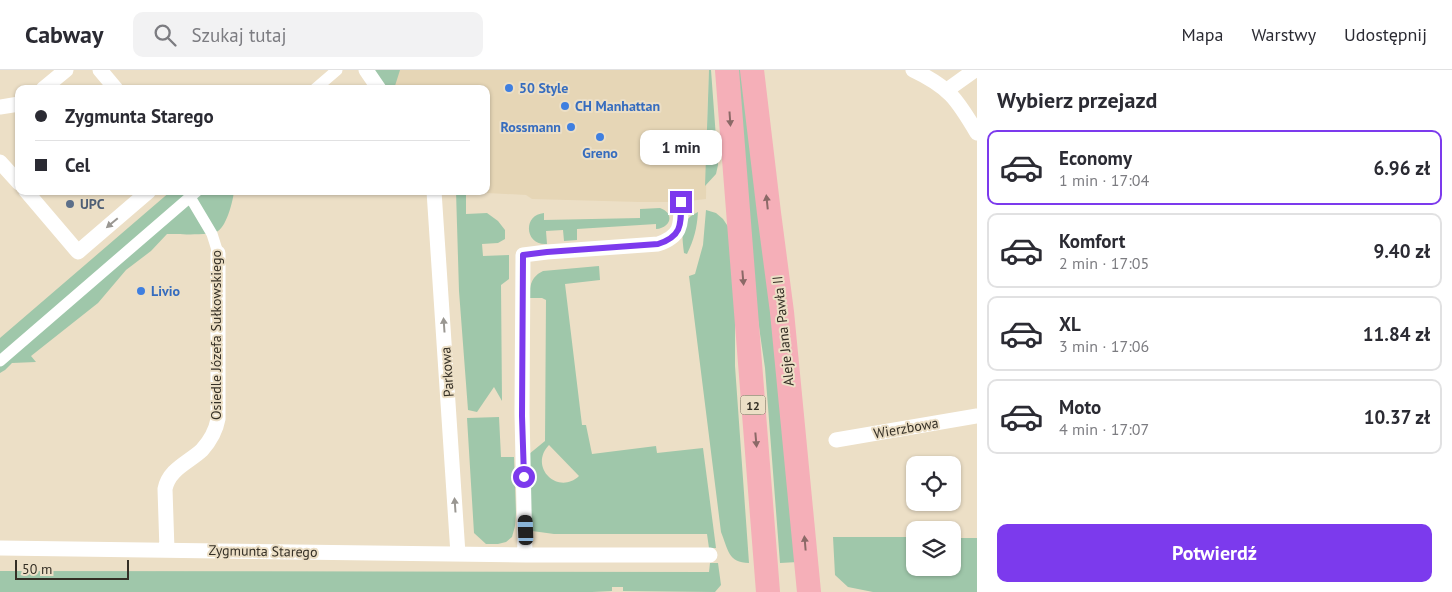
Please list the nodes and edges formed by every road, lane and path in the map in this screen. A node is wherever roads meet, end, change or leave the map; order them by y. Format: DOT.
graph roads {
  1 [pos="66,70"];
  2 [pos="100,70"];
  3 [pos="337,70"];
  4 [pos="366,70"];
  5 [pos="727,70"];
  6 [pos="752,70"];
  7 [pos="912,70"];
  8 [pos="975,70"];
  9 [pos="48,85"];
  10 [pos="113,85"];
  11 [pos="320,85"];
  12 [pos="376,85"];
  13 [pos="947,90"];
  14 [pos="15,105"];
  15 [pos="0,107"];
  16 [pos="977,133"];
  17 [pos="0,162"];
  18 [pos="15,179"];
  19 [pos="29,195"];
  20 [pos="145,195"];
  21 [pos="192,195"];
  22 [pos="193,195"];
  23 [pos="434,195"];
  24 [pos="681,202"];
  25 [pos="218,253"];
  26 [pos="0,361"];
  27 [pos="977,416"];
  28 [pos="836,440"];
  29 [pos="0,548"];
  30 [pos="167,550"];
  31 [pos="458,554"];
  32 [pos="525,554"];
  33 [pos="710,555"];
  34 [pos="768,592"];
  35 [pos="809,592"];
  1 -- 9 [label="street"];
  2 -- 10 [label="street"];
  3 -- 11 [label="street"];
  4 -- 12 [label="street"];
  5 -- 34 [label="main road, 12, one-way"];
  35 -- 6 [label="main road, Aleje Jana Pawła II, one-way"];
  7 -- 13 [label="street"];
  8 -- 13 [label="street"];
  13 -- 16 [label="street"];
  14 -- 15 [label="street"];
  17 -- 18 [label="street"];
  20 -- 19 [label="street, one-way"];
  21 -- 26 [label="street, Osiedle Józefa Sułkowskiego"];
  22 -- 25 [label="street, Osiedle Józefa Sułkowskiego"];
  31 -- 23 [label="street, Parkowa, one-way"];
  24 -- 32 [label="street"];
  25 -- 30 [label="street, Osiedle Józefa Sułkowskiego"];
  27 -- 28 [label="street, Wierzbowa"];
  29 -- 30 [label="street, Zygmunta Starego"];
  30 -- 31 [label="street, Zygmunta Starego"];
  31 -- 32 [label="street, Zygmunta Starego"];
  32 -- 33 [label="street, Zygmunta Starego"];
}
